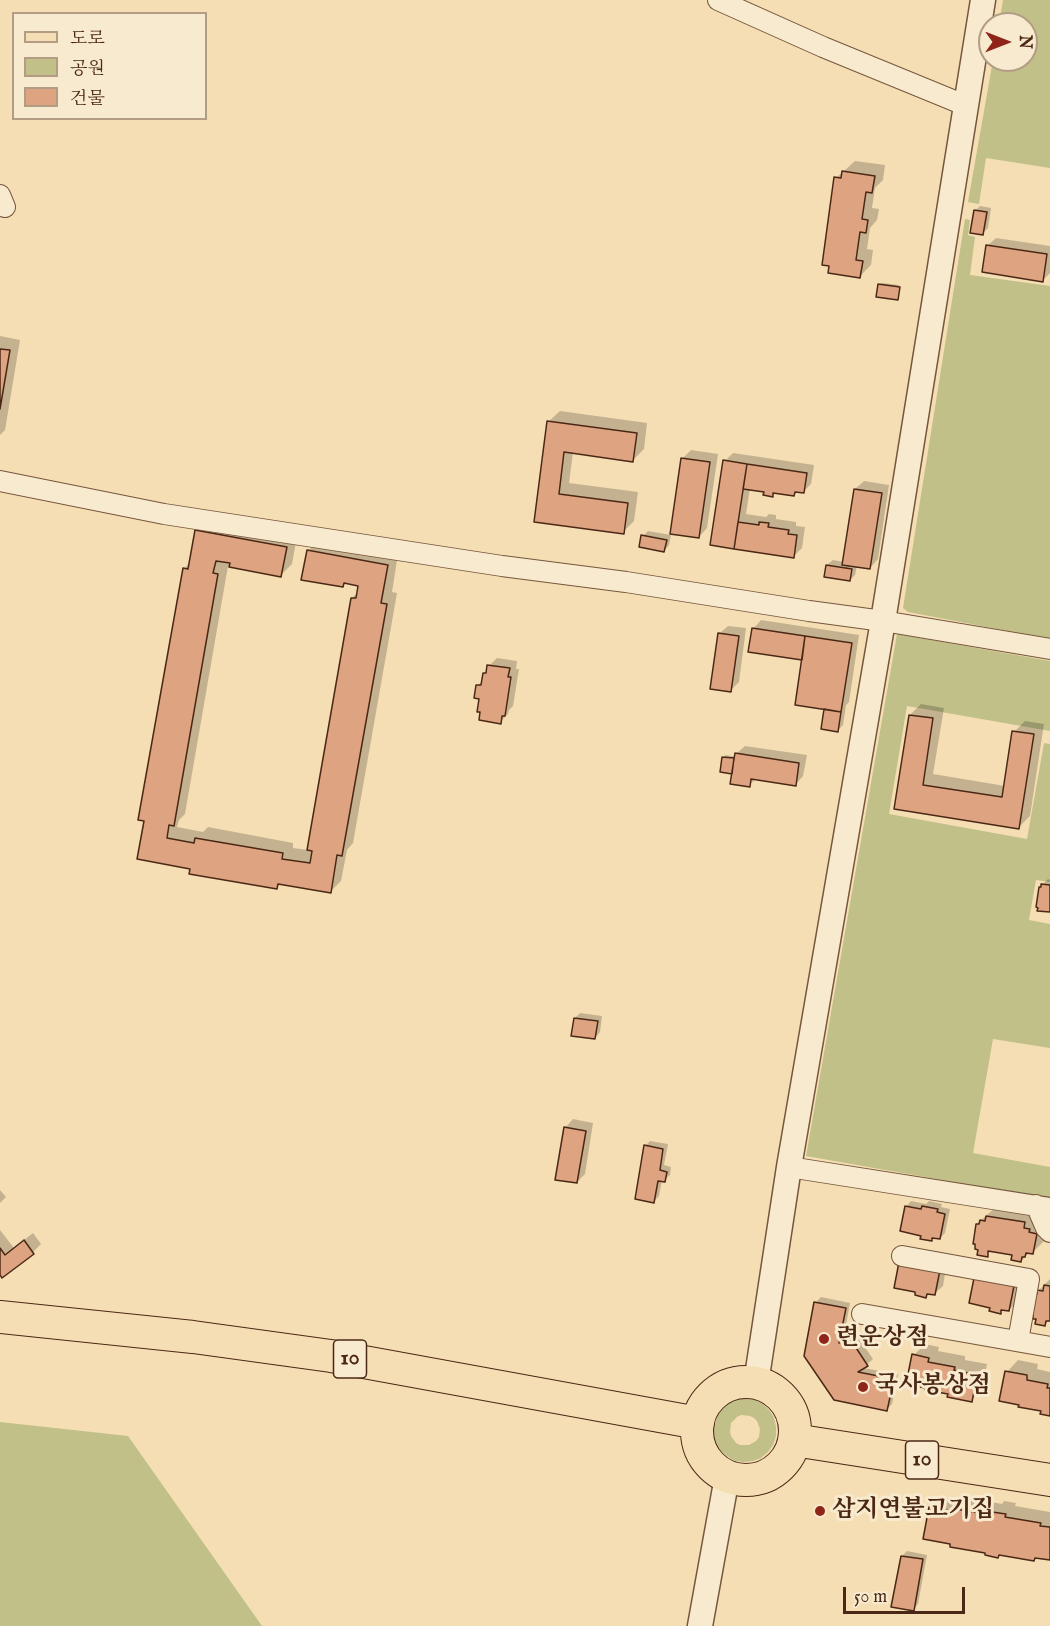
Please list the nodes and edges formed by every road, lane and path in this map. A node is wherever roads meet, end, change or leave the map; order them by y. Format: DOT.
graph roads {
  1 [pos="718,0"];
  2 [pos="983,0"];
  3 [pos="967,106"];
  4 [pos="0,481"];
  5 [pos="883,621"];
  6 [pos="1050,649"];
  7 [pos="789,1167"];
  8 [pos="1043,1206"];
  9 [pos="1050,1232"];
  10 [pos="902,1256"];
  11 [pos="862,1314"];
  12 [pos="0,1317"];
  13 [pos="1018,1341"];
  14 [pos="1050,1347"];
  15 [pos="756,1383"];
  16 [pos="698,1423"];
  17 [pos="794,1440"];
  18 [pos="727,1477"];
  19 [pos="1050,1480"];
  20 [pos="700,1626"];
  1 -- 3 [label="street"];
  2 -- 3 [label="street"];
  3 -- 5 [label="street"];
  4 -- 5 [label="street"];
  5 -- 6 [label="street"];
  5 -- 7 [label="street"];
  7 -- 8 [label="street"];
  7 -- 15 [label="street"];
  8 -- 9 [label="street"];
  10 -- 13 [label="street"];
  11 -- 13 [label="street"];
  12 -- 16 [label="main road, 10"];
  13 -- 14 [label="street"];
  15 -- 16 [label="main road"];
  15 -- 17 [label="main road"];
  16 -- 18 [label="main road"];
  17 -- 18 [label="main road"];
  17 -- 19 [label="main road, 10"];
  18 -- 20 [label="street"];
}
